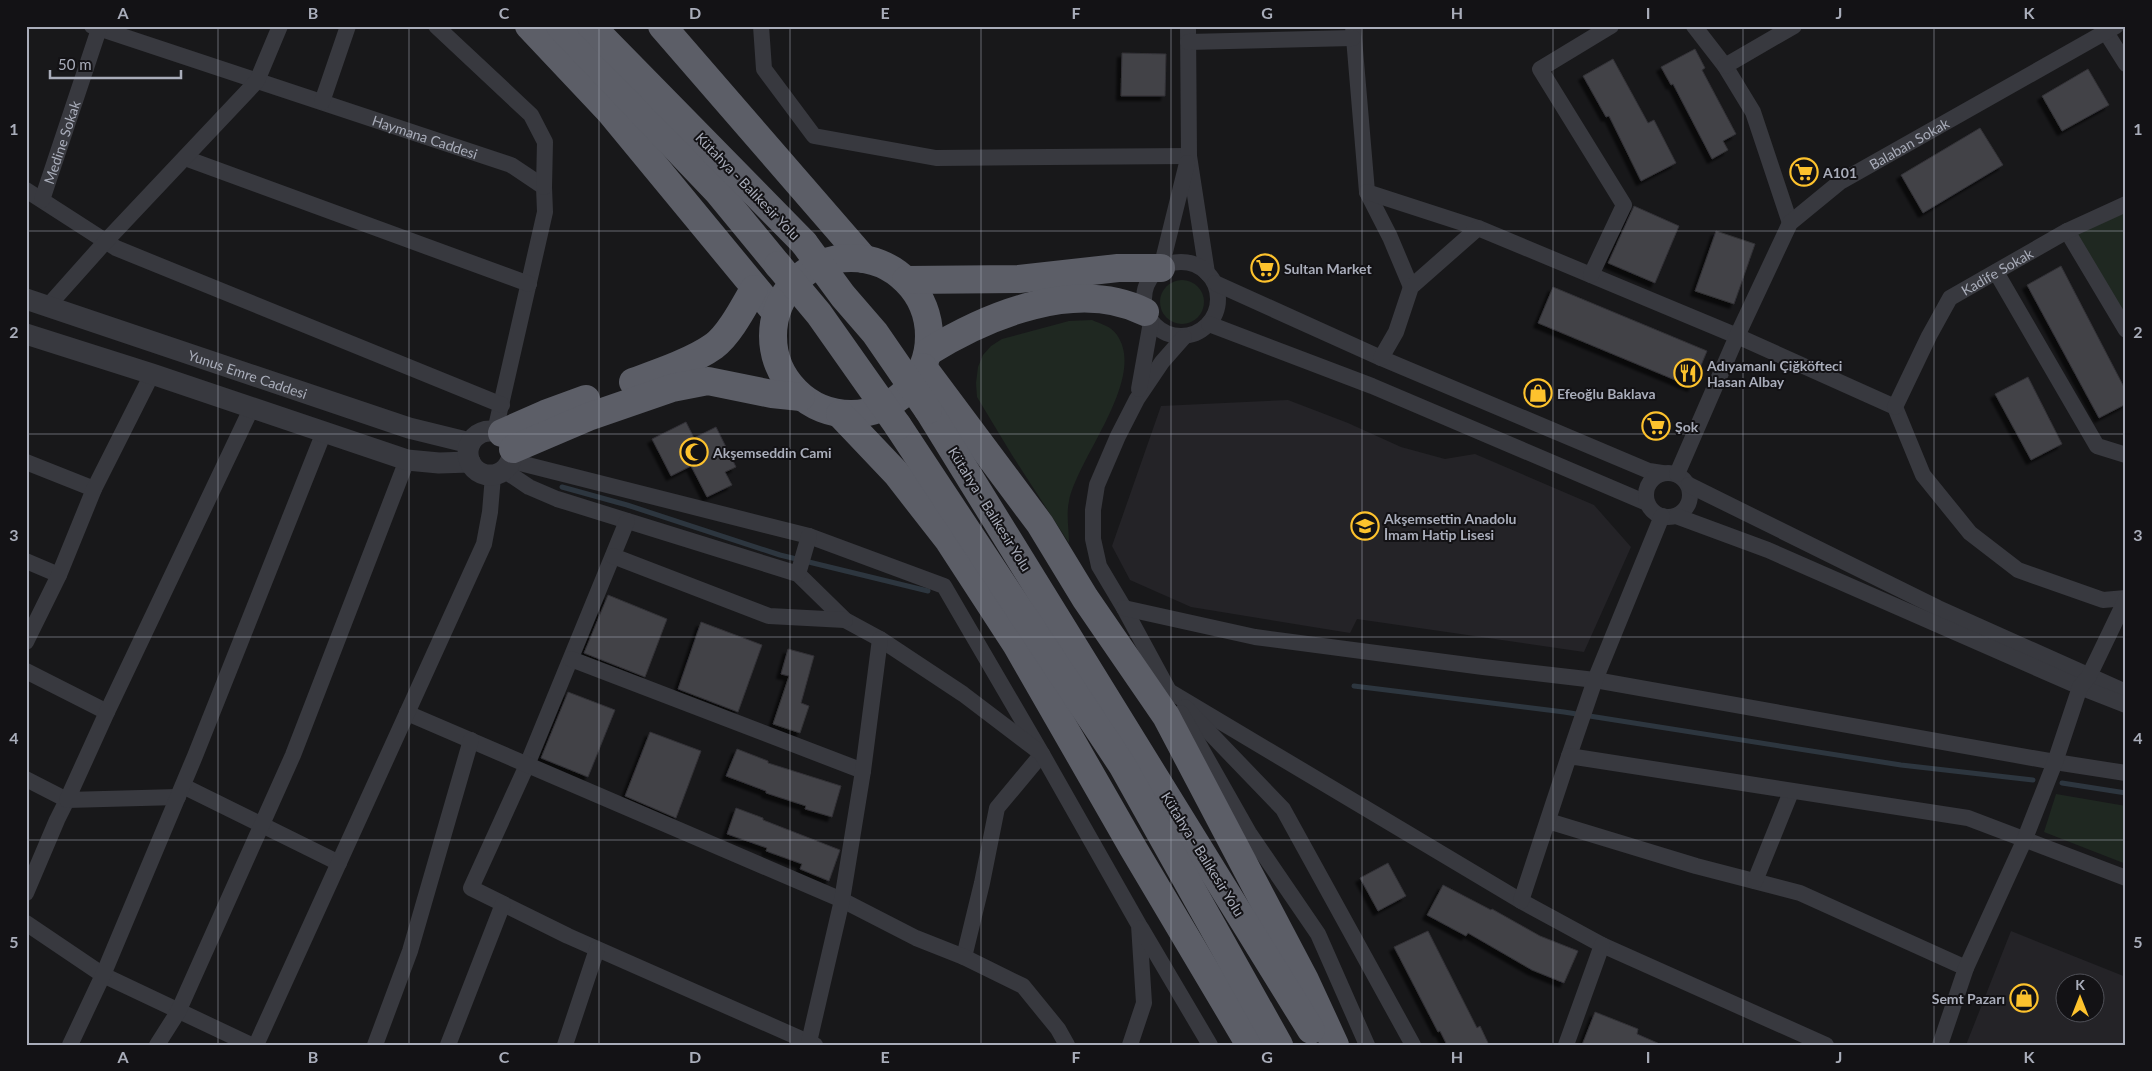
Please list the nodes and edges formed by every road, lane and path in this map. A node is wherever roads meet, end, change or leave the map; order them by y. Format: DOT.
graph roads {
  1 [pos="280,26"];
  2 [pos="348,26"];
  3 [pos="436,26"];
  4 [pos="529,26"];
  5 [pos="560,26"];
  6 [pos="591,26"];
  7 [pos="662,26"];
  8 [pos="761,26"];
  9 [pos="1611,26"];
  10 [pos="1694,26"];
  11 [pos="1794,26"];
  12 [pos="97,27"];
  13 [pos="2108,28"];
  14 [pos="1353,32"];
  15 [pos="1188,34"];
  16 [pos="2126,64"];
  17 [pos="1725,66"];
  18 [pos="257,81"];
  19 [pos="322,102"];
  20 [pos="1189,156"];
  21 [pos="184,158"];
  22 [pos="544,187"];
  23 [pos="26,190"];
  24 [pos="1367,192"];
  25 [pos="42,200"];
  26 [pos="2126,204"];
  27 [pos="1790,223"];
  28 [pos="1478,228"];
  29 [pos="2068,231"];
  30 [pos="106,241"];
  31 [pos="864,259"];
  32 [pos="1161,268"];
  33 [pos="1996,272"];
  34 [pos="1591,275"];
  35 [pos="1211,278"];
  36 [pos="906,280"];
  37 [pos="529,284"];
  38 [pos="1411,287"];
  39 [pos="754,289"];
  40 [pos="26,299"];
  41 [pos="48,306"];
  42 [pos="776,313"];
  43 [pos="1148,317"];
  44 [pos="1210,324"];
  45 [pos="2126,330"];
  46 [pos="26,334"];
  47 [pos="1737,336"];
  48 [pos="1184,337"];
  49 [pos="1381,358"];
  50 [pos="926,360"];
  51 [pos="152,374"];
  52 [pos="801,397"];
  53 [pos="1137,399"];
  54 [pos="502,405"];
  55 [pos="252,407"];
  56 [pos="1895,407"];
  57 [pos="840,414"];
  58 [pos="324,432"];
  59 [pos="470,453"];
  60 [pos="503,454"];
  61 [pos="2126,455"];
  62 [pos="407,460"];
  63 [pos="26,462"];
  64 [pos="1676,477"];
  65 [pos="94,490"];
  66 [pos="1647,503"];
  67 [pos="1669,516"];
  68 [pos="627,521"];
  69 [pos="808,536"];
  70 [pos="613,556"];
  71 [pos="26,561"];
  72 [pos="798,574"];
  73 [pos="59,575"];
  74 [pos="2126,598"];
  75 [pos="1124,608"];
  76 [pos="846,620"];
  77 [pos="880,639"];
  78 [pos="26,642"];
  79 [pos="571,659"];
  80 [pos="26,671"];
  81 [pos="1594,680"];
  82 [pos="2084,681"];
  83 [pos="1169,691"];
  84 [pos="2126,692"];
  85 [pos="2126,705"];
  86 [pos="107,712"];
  87 [pos="407,713"];
  88 [pos="471,740"];
  89 [pos="1042,754"];
  90 [pos="1569,756"];
  91 [pos="2055,762"];
  92 [pos="528,765"];
  93 [pos="863,771"];
  94 [pos="2126,773"];
  95 [pos="26,779"];
  96 [pos="180,791"];
  97 [pos="1791,792"];
  98 [pos="67,800"];
  99 [pos="1548,822"];
  100 [pos="261,826"];
  101 [pos="2024,841"];
  102 [pos="339,863"];
  103 [pos="2126,878"];
  104 [pos="1755,881"];
  105 [pos="26,893"];
  106 [pos="842,900"];
  107 [pos="1521,901"];
  108 [pos="503,904"];
  109 [pos="26,923"];
  110 [pos="1138,924"];
  111 [pos="1602,945"];
  112 [pos="597,949"];
  113 [pos="964,957"];
  114 [pos="1966,968"];
  115 [pos="103,975"];
  116 [pos="178,1012"];
  117 [pos="1058,1029"];
  118 [pos="812,1043"];
  119 [pos="73,1044"];
  120 [pos="158,1045"];
  121 [pos="250,1045"];
  122 [pos="256,1045"];
  123 [pos="375,1045"];
  124 [pos="448,1045"];
  125 [pos="565,1045"];
  126 [pos="1052,1045"];
  127 [pos="1067,1045"];
  128 [pos="1130,1045"];
  129 [pos="1210,1045"];
  130 [pos="1250,1045"];
  131 [pos="1279,1045"];
  132 [pos="1319,1045"];
  133 [pos="1335,1045"];
  134 [pos="1367,1045"];
  135 [pos="1414,1045"];
  136 [pos="1566,1045"];
  137 [pos="1826,1045"];
  138 [pos="1940,1045"];
  1 -- 18 [label="street"];
  2 -- 19 [label="street"];
  3 -- 22 [label="street"];
  4 -- 39 [label="highway"];
  5 -- 131 [label="highway, Kütahya - Balıkesir Yolu, bridge"];
  6 -- 132 [label="highway, Kütahya - Balıkesir Yolu, bridge"];
  7 -- 31 [label="highway"];
  8 -- 20 [label="street"];
  9 -- 34 [label="street"];
  10 -- 17 [label="street"];
  11 -- 17 [label="street"];
  12 -- 18 [label="street, Haymana Caddesi"];
  12 -- 25 [label="street, Medine Sokak"];
  13 -- 16 [label="street"];
  13 -- 27 [label="street, Balaban Sokak"];
  14 -- 15 [label="street"];
  14 -- 24 [label="street"];
  15 -- 20 [label="street"];
  17 -- 27 [label="street"];
  18 -- 19 [label="street, Haymana Caddesi"];
  18 -- 21 [label="street"];
  19 -- 22 [label="street, Haymana Caddesi"];
  20 -- 32 [label="street"];
  20 -- 35 [label="street"];
  21 -- 30 [label="street"];
  21 -- 37 [label="street"];
  22 -- 37 [label="street"];
  23 -- 25 [label="street"];
  24 -- 28 [label="street"];
  24 -- 38 [label="street"];
  25 -- 30 [label="street"];
  26 -- 29 [label="street, Kadife Sokak"];
  27 -- 47 [label="street, Balaban Sokak"];
  28 -- 34 [label="street"];
  28 -- 38 [label="street"];
  29 -- 33 [label="street, Kadife Sokak"];
  29 -- 45 [label="street"];
  30 -- 41 [label="street"];
  30 -- 54 [label="street"];
  31 -- 36 [label="highway"];
  31 -- 42 [label="highway"];
  32 -- 35 [label="street"];
  32 -- 36 [label="highway"];
  32 -- 43 [label="street"];
  33 -- 56 [label="street, Kadife Sokak"];
  33 -- 61 [label="street"];
  34 -- 47 [label="street"];
  35 -- 44 [label="street"];
  35 -- 49 [label="street"];
  36 -- 50 [label="highway"];
  37 -- 54 [label="street"];
  38 -- 49 [label="street"];
  39 -- 42 [label="highway"];
  39 -- 60 [label="highway"];
  40 -- 41 [label="street, Yunus Emre Caddesi"];
  41 -- 59 [label="street, Yunus Emre Caddesi"];
  42 -- 52 [label="highway"];
  43 -- 48 [label="street"];
  43 -- 50 [label="highway"];
  43 -- 53 [label="street"];
  44 -- 48 [label="street"];
  44 -- 66 [label="street"];
  46 -- 51 [label="street"];
  47 -- 56 [label="street"];
  47 -- 64 [label="street, Balaban Sokak"];
  48 -- 53 [label="street"];
  49 -- 64 [label="street"];
  50 -- 57 [label="highway"];
  50 -- 133 [label="highway"];
  51 -- 55 [label="street"];
  51 -- 65 [label="street"];
  52 -- 57 [label="highway"];
  52 -- 60 [label="highway"];
  53 -- 75 [label="street"];
  54 -- 60 [label="street"];
  55 -- 58 [label="street"];
  55 -- 86 [label="street"];
  56 -- 74 [label="street"];
  57 -- 130 [label="highway"];
  58 -- 62 [label="street"];
  58 -- 96 [label="street"];
  59 -- 60 [label="street"];
  59 -- 60 [label="street"];
  59 -- 62 [label="street"];
  60 -- 68 [label="street"];
  60 -- 69 [label="street"];
  60 -- 87 [label="street"];
  62 -- 100 [label="street"];
  63 -- 65 [label="street"];
  64 -- 66 [label="street"];
  64 -- 67 [label="street"];
  64 -- 82 [label="street"];
  65 -- 73 [label="street"];
  66 -- 67 [label="street"];
  67 -- 81 [label="street"];
  67 -- 82 [label="street"];
  68 -- 70 [label="street"];
  68 -- 72 [label="street"];
  69 -- 72 [label="street"];
  69 -- 89 [label="street"];
  70 -- 76 [label="street"];
  70 -- 79 [label="street"];
  71 -- 73 [label="street"];
  72 -- 76 [label="street"];
  73 -- 78 [label="street"];
  74 -- 82 [label="street"];
  75 -- 81 [label="street"];
  75 -- 83 [label="street"];
  76 -- 77 [label="street"];
  77 -- 89 [label="street"];
  77 -- 93 [label="street"];
  79 -- 92 [label="street"];
  79 -- 93 [label="street"];
  80 -- 86 [label="street"];
  81 -- 90 [label="street"];
  81 -- 91 [label="street"];
  82 -- 84 [label="street"];
  82 -- 85 [label="street"];
  82 -- 91 [label="street"];
  83 -- 107 [label="street"];
  83 -- 134 [label="street"];
  83 -- 135 [label="street"];
  86 -- 98 [label="street"];
  87 -- 88 [label="street"];
  87 -- 102 [label="street"];
  88 -- 92 [label="street"];
  88 -- 123 [label="street"];
  89 -- 110 [label="street"];
  89 -- 113 [label="street"];
  90 -- 97 [label="street"];
  90 -- 99 [label="street"];
  91 -- 94 [label="street"];
  91 -- 101 [label="street"];
  92 -- 106 [label="street"];
  92 -- 108 [label="street"];
  93 -- 106 [label="street"];
  95 -- 98 [label="street"];
  96 -- 98 [label="street"];
  96 -- 100 [label="street"];
  96 -- 115 [label="street"];
  97 -- 101 [label="street"];
  97 -- 104 [label="street"];
  98 -- 105 [label="street"];
  99 -- 104 [label="street"];
  99 -- 107 [label="street"];
  100 -- 102 [label="street"];
  100 -- 116 [label="street"];
  101 -- 103 [label="street"];
  101 -- 114 [label="street"];
  102 -- 122 [label="street"];
  104 -- 114 [label="street"];
  106 -- 113 [label="street"];
  106 -- 118 [label="street"];
  107 -- 111 [label="street"];
  108 -- 112 [label="street"];
  108 -- 124 [label="street"];
  109 -- 115 [label="street"];
  110 -- 128 [label="street"];
  110 -- 129 [label="street"];
  111 -- 136 [label="street"];
  111 -- 137 [label="street"];
  112 -- 118 [label="street"];
  112 -- 125 [label="street"];
  113 -- 117 [label="street"];
  114 -- 138 [label="street"];
  115 -- 116 [label="street"];
  115 -- 119 [label="street"];
  116 -- 120 [label="street"];
  116 -- 121 [label="street"];
  117 -- 126 [label="street"];
  117 -- 127 [label="street"];
}
